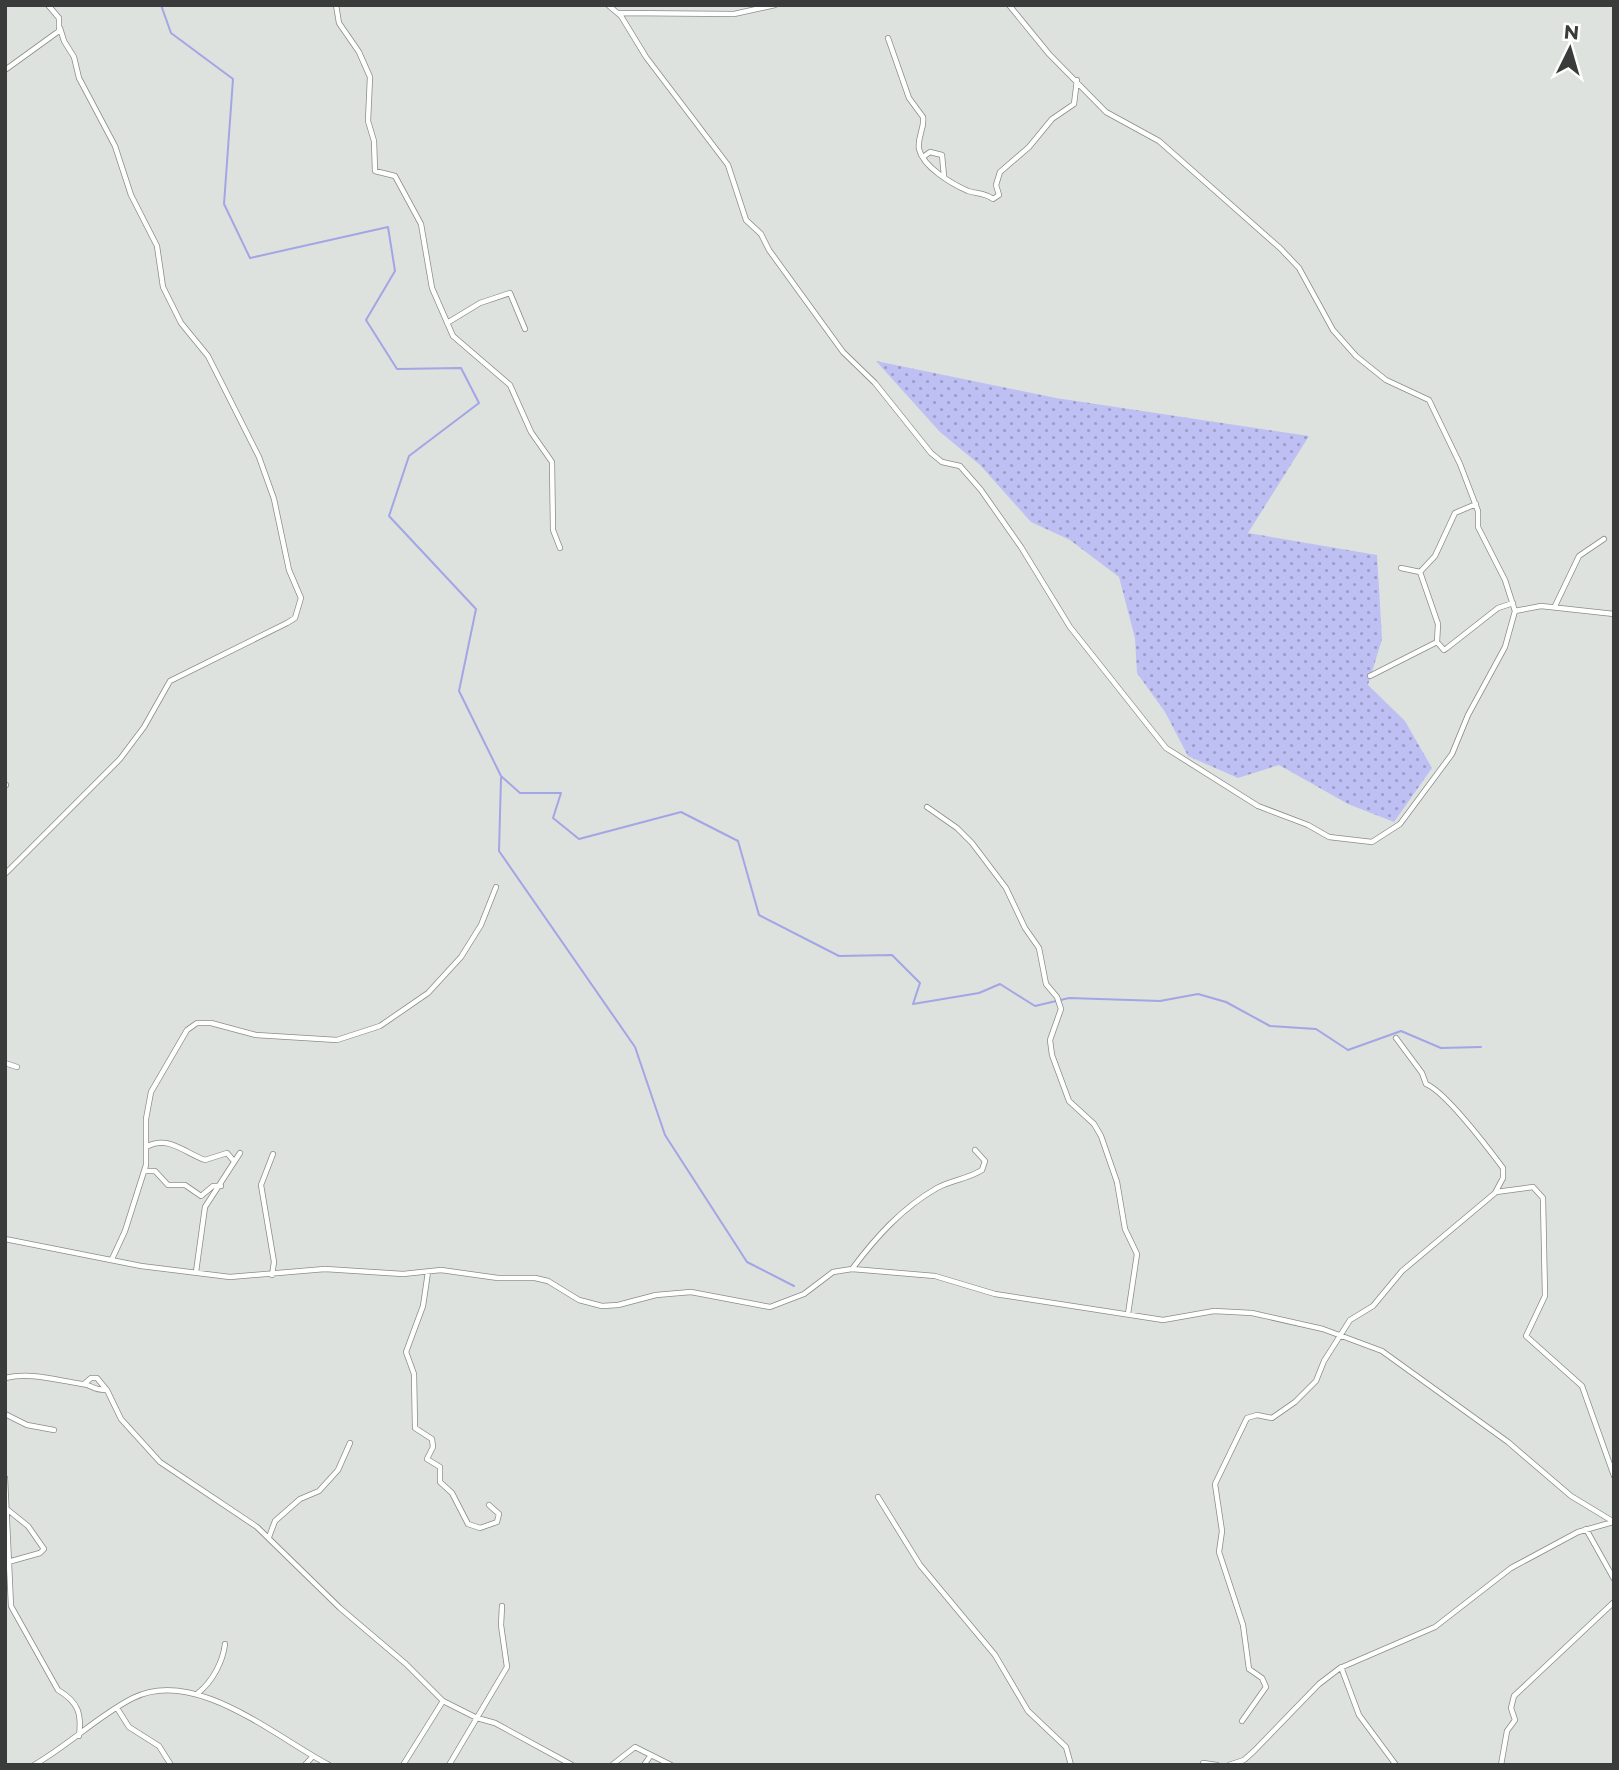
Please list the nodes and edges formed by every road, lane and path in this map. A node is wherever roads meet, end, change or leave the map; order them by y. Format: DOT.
graph roads {
  1 [pos="48,5"];
  2 [pos="336,5"];
  3 [pos="608,5"];
  4 [pos="775,5"];
  5 [pos="1009,5"];
  6 [pos="618,13"];
  7 [pos="60,28"];
  8 [pos="888,38"];
  9 [pos="5,70"];
  10 [pos="1077,80"];
  11 [pos="922,158"];
  12 [pos="944,176"];
  13 [pos="447,323"];
  14 [pos="525,329"];
  15 [pos="1476,504"];
  16 [pos="1604,539"];
  17 [pos="560,548"];
  18 [pos="1401,568"];
  19 [pos="1420,572"];
  20 [pos="1513,603"];
  21 [pos="1555,606"];
  22 [pos="1515,611"];
  23 [pos="1614,614"];
  24 [pos="1437,642"];
  25 [pos="1370,676"];
  26 [pos="927,807"];
  27 [pos="5,874"];
  28 [pos="496,887"];
  29 [pos="1396,1038"];
  30 [pos="5,1063"];
  31 [pos="17,1067"];
  32 [pos="148,1146"];
  33 [pos="975,1150"];
  34 [pos="240,1153"];
  35 [pos="273,1154"];
  36 [pos="234,1161"];
  37 [pos="145,1171"];
  38 [pos="221,1186"];
  39 [pos="1495,1193"];
  40 [pos="5,1239"];
  41 [pos="112,1259"];
  42 [pos="852,1269"];
  43 [pos="197,1272"];
  44 [pos="428,1272"];
  45 [pos="271,1276"];
  46 [pos="1128,1314"];
  47 [pos="1339,1335"];
  48 [pos="5,1378"];
  49 [pos="84,1384"];
  50 [pos="106,1389"];
  51 [pos="5,1414"];
  52 [pos="54,1430"];
  53 [pos="350,1443"];
  54 [pos="1614,1476"];
  55 [pos="5,1478"];
  56 [pos="878,1497"];
  57 [pos="6,1502"];
  58 [pos="489,1505"];
  59 [pos="8,1510"];
  60 [pos="1614,1522"];
  61 [pos="1586,1529"];
  62 [pos="269,1538"];
  63 [pos="8,1562"];
  64 [pos="1614,1579"];
  65 [pos="1614,1602"];
  66 [pos="502,1606"];
  67 [pos="8,1608"];
  68 [pos="225,1644"];
  69 [pos="1341,1667"];
  70 [pos="197,1694"];
  71 [pos="443,1701"];
  72 [pos="117,1708"];
  73 [pos="477,1718"];
  74 [pos="1242,1721"];
  75 [pos="79,1737"];
  76 [pos="651,1755"];
  77 [pos="313,1756"];
  78 [pos="1243,1762"];
  79 [pos="1203,1763"];
  80 [pos="34,1765"];
  81 [pos="171,1765"];
  82 [pos="305,1765"];
  83 [pos="329,1765"];
  84 [pos="403,1765"];
  85 [pos="449,1765"];
  86 [pos="572,1765"];
  87 [pos="612,1765"];
  88 [pos="644,1765"];
  89 [pos="671,1765"];
  90 [pos="1071,1765"];
  91 [pos="1217,1765"];
  92 [pos="1230,1765"];
  93 [pos="1396,1765"];
  94 [pos="1501,1765"];
  1 -- 7 [label="street"];
  2 -- 13 [label="street"];
  3 -- 6 [label="street"];
  4 -- 6 [label="street"];
  5 -- 10 [label="street"];
  6 -- 22 [label="street"];
  7 -- 9 [label="street"];
  7 -- 27 [label="street"];
  8 -- 11 [label="street"];
  10 -- 12 [label="street"];
  10 -- 15 [label="street"];
  11 -- 12 [label="street"];
  11 -- 12 [label="street"];
  13 -- 14 [label="street"];
  13 -- 17 [label="street"];
  15 -- 19 [label="street"];
  15 -- 20 [label="street"];
  16 -- 21 [label="street"];
  18 -- 19 [label="street"];
  19 -- 24 [label="street"];
  20 -- 22 [label="street"];
  20 -- 24 [label="street"];
  21 -- 22 [label="street"];
  21 -- 23 [label="street"];
  24 -- 25 [label="street"];
  26 -- 46 [label="street"];
  28 -- 32 [label="street"];
  29 -- 39 [label="street"];
  30 -- 31 [label="street"];
  32 -- 36 [label="street"];
  32 -- 37 [label="street"];
  33 -- 42 [label="street"];
  34 -- 36 [label="street"];
  35 -- 45 [label="street"];
  36 -- 38 [label="street"];
  37 -- 38 [label="street"];
  37 -- 41 [label="street"];
  38 -- 43 [label="street"];
  39 -- 47 [label="street"];
  39 -- 54 [label="street"];
  40 -- 41 [label="street"];
  41 -- 43 [label="street"];
  42 -- 44 [label="street"];
  42 -- 46 [label="street"];
  43 -- 45 [label="street"];
  44 -- 45 [label="street"];
  44 -- 58 [label="street"];
  46 -- 47 [label="street"];
  47 -- 60 [label="street"];
  47 -- 74 [label="street"];
  48 -- 49 [label="street"];
  49 -- 50 [label="street"];
  49 -- 50 [label="street"];
  50 -- 62 [label="street"];
  51 -- 52 [label="street"];
  53 -- 62 [label="street"];
  55 -- 57 [label="street"];
  56 -- 90 [label="street"];
  57 -- 59 [label="street"];
  59 -- 63 [label="street"];
  59 -- 63 [label="street"];
  60 -- 61 [label="street"];
  61 -- 64 [label="street"];
  61 -- 69 [label="street"];
  62 -- 71 [label="street"];
  63 -- 67 [label="street"];
  65 -- 94 [label="street"];
  66 -- 73 [label="street"];
  67 -- 75 [label="street"];
  68 -- 70 [label="street"];
  69 -- 78 [label="street"];
  69 -- 93 [label="street"];
  70 -- 72 [label="street"];
  70 -- 77 [label="street"];
  71 -- 73 [label="street"];
  71 -- 84 [label="street"];
  72 -- 75 [label="street"];
  72 -- 81 [label="street"];
  73 -- 85 [label="street"];
  73 -- 86 [label="street"];
  75 -- 80 [label="street"];
  76 -- 87 [label="street"];
  76 -- 88 [label="street"];
  76 -- 89 [label="street"];
  77 -- 82 [label="street"];
  77 -- 83 [label="street"];
  78 -- 92 [label="street"];
  79 -- 91 [label="street"];
}
